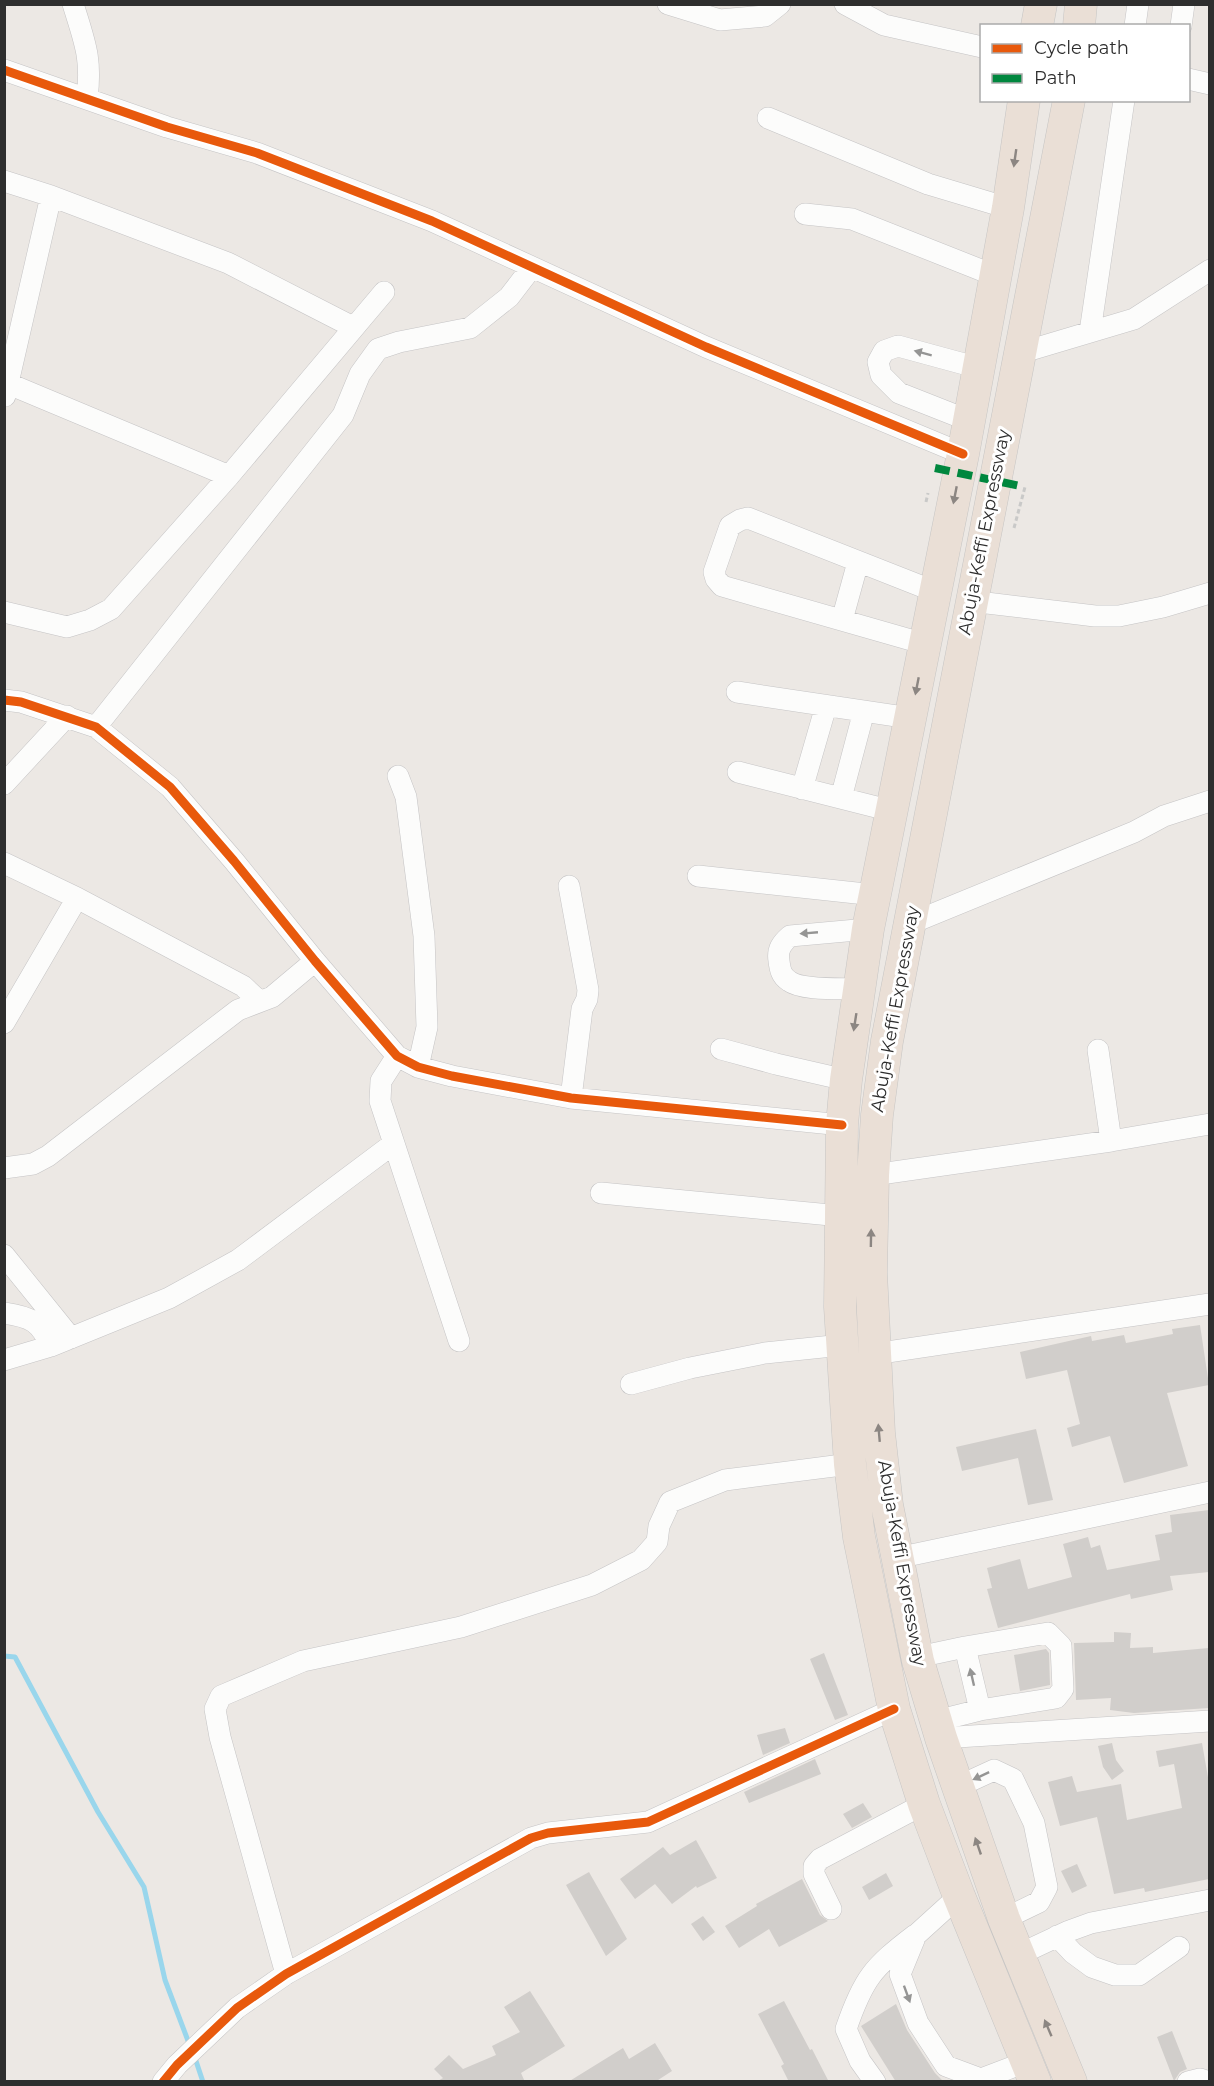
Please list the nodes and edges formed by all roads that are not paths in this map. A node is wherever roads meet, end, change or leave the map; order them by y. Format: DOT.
graph roads {
  1 [pos="73,4"];
  2 [pos="668,4"];
  3 [pos="780,4"];
  4 [pos="845,4"];
  5 [pos="1041,4"];
  6 [pos="1081,4"];
  7 [pos="1138,4"];
  8 [pos="1184,4"];
  9 [pos="1037,24"];
  10 [pos="1079,24"];
  11 [pos="1135,24"];
  12 [pos="1181,24"];
  13 [pos="980,47"];
  14 [pos="4,70"];
  15 [pos="1190,79"];
  16 [pos="1209,84"];
  17 [pos="87,99"];
  18 [pos="1024,102"];
  19 [pos="1069,102"];
  20 [pos="1124,102"];
  21 [pos="768,118"];
  22 [pos="4,181"];
  23 [pos="51,196"];
  24 [pos="1008,208"];
  25 [pos="805,214"];
  26 [pos="532,267"];
  27 [pos="1209,270"];
  28 [pos="996,276"];
  29 [pos="384,292"];
  30 [pos="353,327"];
  31 [pos="1090,332"];
  32 [pos="1020,352"];
  33 [pos="979,368"];
  34 [pos="7,390"];
  35 [pos="970,421"];
  36 [pos="963,454"];
  37 [pos="229,476"];
  38 [pos="858,562"];
  39 [pos="936,592"];
  40 [pos="1209,593"];
  41 [pos="970,601"];
  42 [pos="4,612"];
  43 [pos="843,620"];
  44 [pos="925,644"];
  45 [pos="737,692"];
  46 [pos="4,700"];
  47 [pos="826,706"];
  48 [pos="864,711"];
  49 [pos="67,716"];
  50 [pos="910,718"];
  51 [pos="96,727"];
  52 [pos="738,772"];
  53 [pos="398,776"];
  54 [pos="4,784"];
  55 [pos="802,789"];
  56 [pos="841,798"];
  57 [pos="1209,801"];
  58 [pos="892,811"];
  59 [pos="4,863"];
  60 [pos="698,876"];
  61 [pos="569,886"];
  62 [pos="875,895"];
  63 [pos="77,898"];
  64 [pos="909,924"];
  65 [pos="868,929"];
  66 [pos="315,961"];
  67 [pos="860,989"];
  68 [pos="259,1001"];
  69 [pos="4,1023"];
  70 [pos="721,1049"];
  71 [pos="1098,1050"];
  72 [pos="397,1056"];
  73 [pos="418,1067"];
  74 [pos="846,1080"];
  75 [pos="571,1098"];
  76 [pos="1209,1124"];
  77 [pos="842,1125"];
  78 [pos="1112,1141"];
  79 [pos="393,1144"];
  80 [pos="4,1168"];
  81 [pos="873,1176"];
  82 [pos="601,1193"];
  83 [pos="841,1216"];
  84 [pos="4,1255"];
  85 [pos="1209,1304"];
  86 [pos="4,1313"];
  87 [pos="459,1341"];
  88 [pos="61,1342"];
  89 [pos="842,1345"];
  90 [pos="874,1354"];
  91 [pos="4,1360"];
  92 [pos="631,1384"];
  93 [pos="850,1464"];
  94 [pos="1209,1492"];
  95 [pos="897,1558"];
  96 [pos="965,1647"];
  97 [pos="918,1657"];
  98 [pos="894,1709"];
  99 [pos="980,1710"];
  100 [pos="1209,1721"];
  101 [pos="939,1730"];
  102 [pos="957,1787"];
  103 [pos="924,1804"];
  104 [pos="959,1896"];
  105 [pos="1209,1900"];
  106 [pos="831,1909"];
  107 [pos="1004,1919"];
  108 [pos="915,1935"];
  109 [pos="1057,1936"];
  110 [pos="1179,1947"];
  111 [pos="1018,1955"];
  112 [pos="286,1974"];
  113 [pos="1013,2074"];
  114 [pos="163,2082"];
  115 [pos="875,2082"];
  116 [pos="1071,2082"];
  117 [pos="1188,2082"];
  118 [pos="1209,2082"];
  1 -- 17 [label="street"];
  2 -- 3 [label="street"];
  4 -- 13 [label="street"];
  5 -- 9 [label="highway"];
  6 -- 10 [label="highway"];
  7 -- 11 [label="street"];
  8 -- 12 [label="street"];
  14 -- 17 [label="street"];
  15 -- 16 [label="street"];
  17 -- 26 [label="street"];
  18 -- 24 [label="highway, Abuja-Keffi Expressway, one-way"];
  19 -- 32 [label="highway, Abuja-Keffi Expressway"];
  20 -- 31 [label="street"];
  21 -- 24 [label="street"];
  22 -- 23 [label="street"];
  23 -- 30 [label="street"];
  23 -- 34 [label="street"];
  24 -- 28 [label="highway, Abuja-Keffi Expressway"];
  25 -- 28 [label="street"];
  26 -- 36 [label="street"];
  26 -- 51 [label="street"];
  27 -- 31 [label="street"];
  28 -- 33 [label="highway, Abuja-Keffi Expressway"];
  29 -- 30 [label="street"];
  30 -- 37 [label="street"];
  31 -- 32 [label="street"];
  32 -- 41 [label="highway, Abuja-Keffi Expressway"];
  33 -- 35 [label="highway, Abuja-Keffi Expressway"];
  33 -- 35 [label="street, one-way"];
  34 -- 37 [label="street"];
  35 -- 36 [label="highway, Abuja-Keffi Expressway"];
  36 -- 39 [label="highway, Abuja-Keffi Expressway, one-way"];
  37 -- 42 [label="street"];
  38 -- 39 [label="street"];
  38 -- 43 [label="street"];
  38 -- 43 [label="street"];
  39 -- 44 [label="highway, Abuja-Keffi Expressway"];
  40 -- 41 [label="street"];
  41 -- 64 [label="highway, Abuja-Keffi Expressway"];
  43 -- 44 [label="street"];
  44 -- 50 [label="highway, Abuja-Keffi Expressway, one-way"];
  45 -- 47 [label="street"];
  46 -- 49 [label="street"];
  47 -- 48 [label="street"];
  47 -- 55 [label="street"];
  48 -- 50 [label="street"];
  48 -- 56 [label="street"];
  49 -- 51 [label="street"];
  49 -- 54 [label="street"];
  50 -- 58 [label="highway, Abuja-Keffi Expressway"];
  51 -- 66 [label="street"];
  52 -- 55 [label="street"];
  53 -- 73 [label="street"];
  55 -- 56 [label="street"];
  56 -- 58 [label="street"];
  57 -- 64 [label="street"];
  58 -- 62 [label="highway, Abuja-Keffi Expressway"];
  59 -- 63 [label="street"];
  60 -- 62 [label="street"];
  61 -- 75 [label="street"];
  62 -- 65 [label="highway, Abuja-Keffi Expressway"];
  63 -- 68 [label="street"];
  63 -- 69 [label="street"];
  64 -- 81 [label="highway, Abuja-Keffi Expressway"];
  65 -- 67 [label="highway, Abuja-Keffi Expressway"];
  65 -- 67 [label="street, one-way"];
  66 -- 68 [label="street"];
  66 -- 72 [label="street"];
  67 -- 74 [label="highway, Abuja-Keffi Expressway, one-way"];
  68 -- 80 [label="street"];
  70 -- 74 [label="street"];
  71 -- 78 [label="street"];
  72 -- 73 [label="street"];
  72 -- 79 [label="street"];
  73 -- 75 [label="street"];
  74 -- 77 [label="highway, Abuja-Keffi Expressway"];
  75 -- 77 [label="street"];
  76 -- 78 [label="street"];
  77 -- 83 [label="highway, Abuja-Keffi Expressway"];
  78 -- 81 [label="street"];
  79 -- 87 [label="street"];
  79 -- 88 [label="street"];
  90 -- 81 [label="highway, Abuja-Keffi Expressway, one-way"];
  82 -- 83 [label="street"];
  83 -- 89 [label="highway, Abuja-Keffi Expressway"];
  84 -- 88 [label="street"];
  85 -- 90 [label="street"];
  86 -- 88 [label="street"];
  88 -- 91 [label="street"];
  89 -- 92 [label="street"];
  89 -- 93 [label="highway, Abuja-Keffi Expressway"];
  95 -- 90 [label="highway, Abuja-Keffi Expressway, one-way"];
  93 -- 98 [label="highway, Abuja-Keffi Expressway"];
  93 -- 112 [label="street"];
  94 -- 95 [label="street"];
  95 -- 97 [label="highway, Abuja-Keffi Expressway"];
  96 -- 97 [label="street"];
  99 -- 96 [label="street, one-way"];
  96 -- 99 [label="street"];
  97 -- 101 [label="highway, Abuja-Keffi Expressway"];
  98 -- 103 [label="highway, Abuja-Keffi Expressway"];
  98 -- 112 [label="street"];
  99 -- 101 [label="street"];
  100 -- 101 [label="street"];
  101 -- 102 [label="highway, Abuja-Keffi Expressway"];
  107 -- 102 [label="highway, Abuja-Keffi Expressway, one-way"];
  107 -- 102 [label="street, one-way"];
  103 -- 104 [label="highway, Abuja-Keffi Expressway"];
  103 -- 106 [label="street"];
  104 -- 108 [label="street"];
  104 -- 113 [label="highway, Abuja-Keffi Expressway"];
  105 -- 109 [label="street"];
  107 -- 111 [label="highway, Abuja-Keffi Expressway"];
  108 -- 113 [label="street, one-way"];
  108 -- 115 [label="street"];
  109 -- 110 [label="street"];
  109 -- 111 [label="street"];
  116 -- 111 [label="highway, Abuja-Keffi Expressway, one-way"];
  112 -- 114 [label="street"];
  117 -- 118 [label="street"];
}
